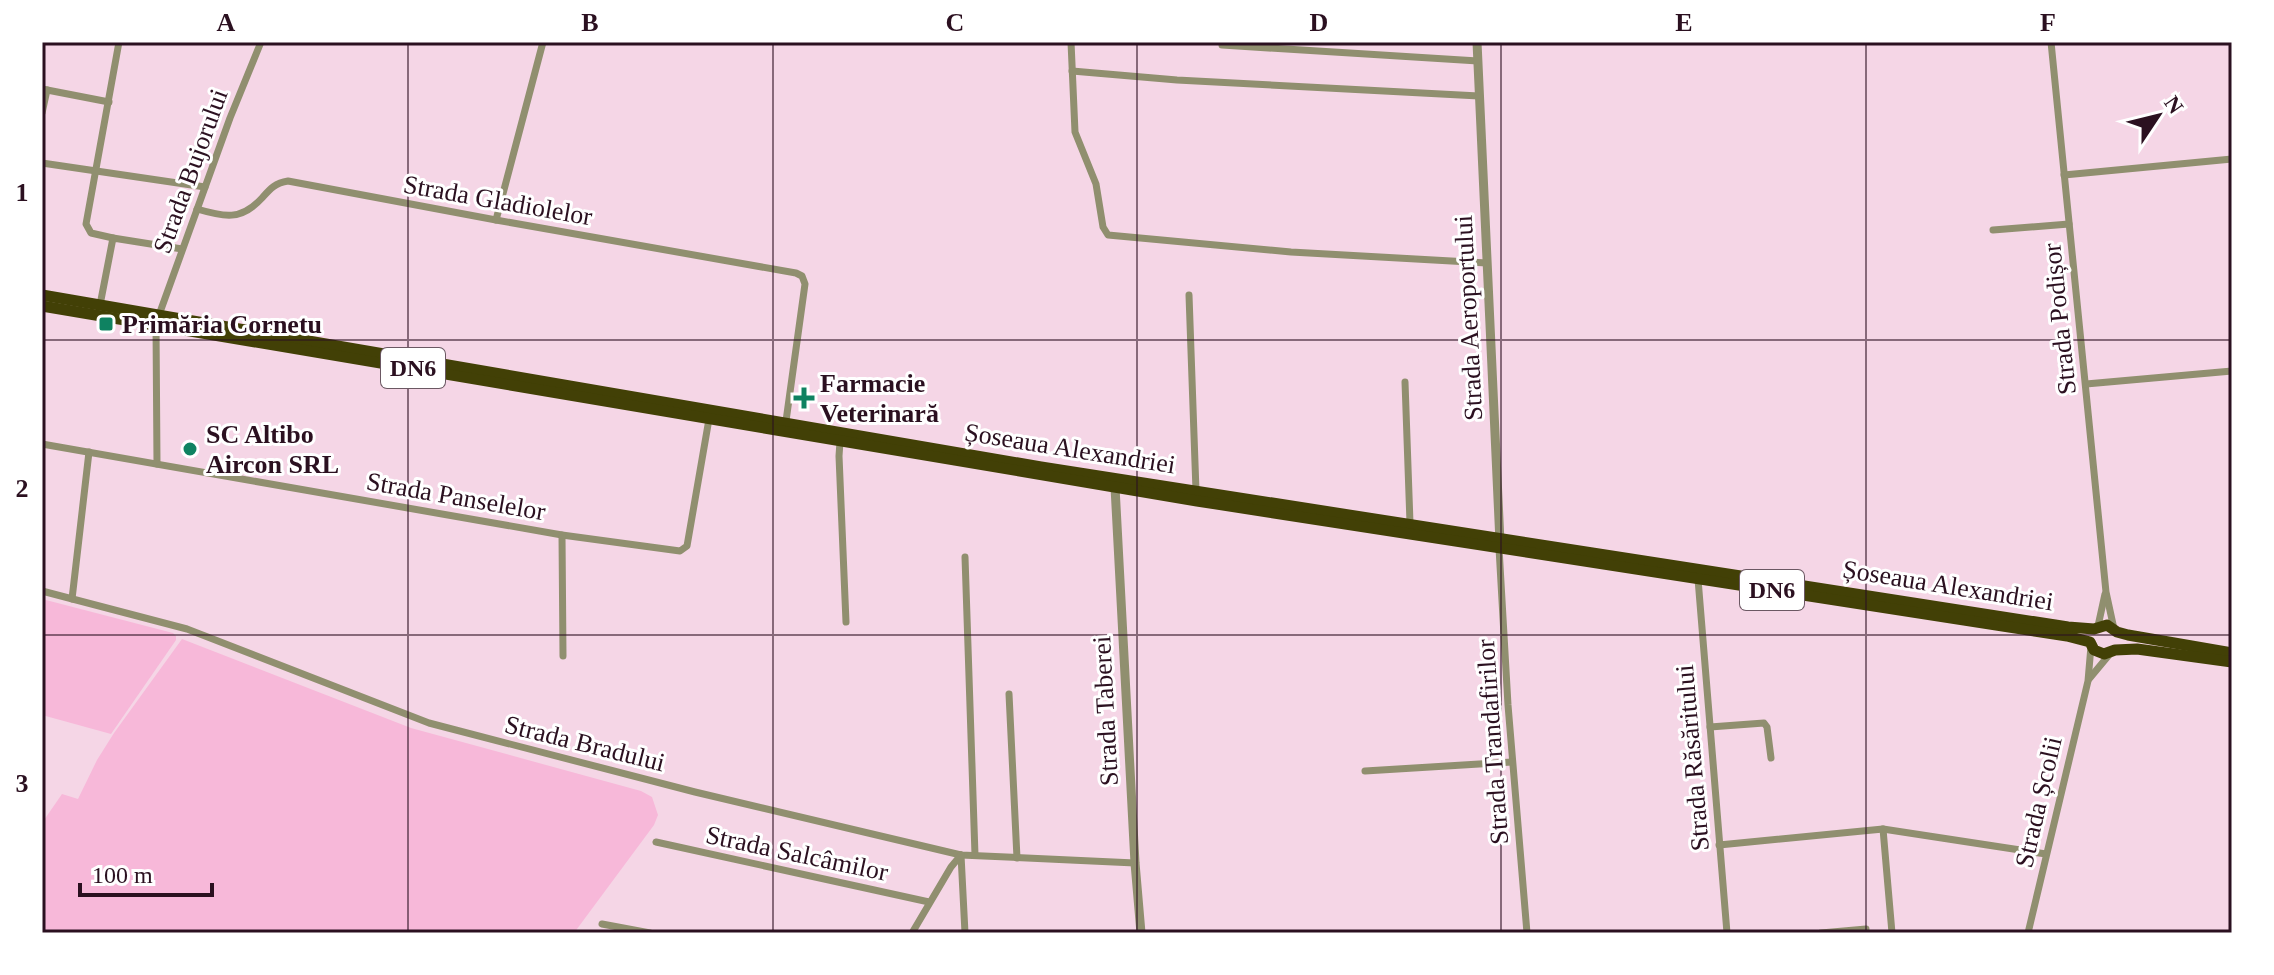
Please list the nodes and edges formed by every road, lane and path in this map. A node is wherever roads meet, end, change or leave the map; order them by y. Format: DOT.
graph roads {
  1 [pos="119,42"];
  2 [pos="261,42"];
  3 [pos="543,42"];
  4 [pos="1071,42"];
  5 [pos="1477,42"];
  6 [pos="2051,42"];
  7 [pos="1222,45"];
  8 [pos="1478,61"];
  9 [pos="1072,71"];
  10 [pos="44,90"];
  11 [pos="1479,96"];
  12 [pos="109,102"];
  13 [pos="42,113"];
  14 [pos="2232,159"];
  15 [pos="42,163"];
  16 [pos="95,170"];
  17 [pos="2064,175"];
  18 [pos="205,187"];
  19 [pos="197,209"];
  20 [pos="496,220"];
  21 [pos="2069,224"];
  22 [pos="1993,230"];
  23 [pos="113,238"];
  24 [pos="182,249"];
  25 [pos="1487,263"];
  26 [pos="42,295"];
  27 [pos="1189,295"];
  28 [pos="100,305"];
  29 [pos="42,306"];
  30 [pos="158,320"];
  31 [pos="2232,371"];
  32 [pos="1405,382"];
  33 [pos="2086,384"];
  34 [pos="709,419"];
  35 [pos="786,421"];
  36 [pos="840,442"];
  37 [pos="42,444"];
  38 [pos="89,452"];
  39 [pos="157,464"];
  40 [pos="1115,487"];
  41 [pos="1196,491"];
  42 [pos="1410,523"];
  43 [pos="562,535"];
  44 [pos="1500,543"];
  45 [pos="965,557"];
  46 [pos="1698,579"];
  47 [pos="42,591"];
  48 [pos="2106,592"];
  49 [pos="72,599"];
  50 [pos="846,622"];
  51 [pos="2096,627"];
  52 [pos="2116,630"];
  53 [pos="2090,644"];
  54 [pos="2112,652"];
  55 [pos="2232,653"];
  56 [pos="563,656"];
  57 [pos="2232,662"];
  58 [pos="2088,681"];
  59 [pos="1009,694"];
  60 [pos="1710,727"];
  61 [pos="1771,758"];
  62 [pos="1512,762"];
  63 [pos="1365,771"];
  64 [pos="1883,829"];
  65 [pos="656,842"];
  66 [pos="1719,845"];
  67 [pos="2046,854"];
  68 [pos="961,855"];
  69 [pos="975,855"];
  70 [pos="1017,858"];
  71 [pos="1135,863"];
  72 [pos="929,902"];
  73 [pos="602,924"];
  74 [pos="1866,929"];
  75 [pos="650,933"];
  76 [pos="912,933"];
  77 [pos="965,933"];
  78 [pos="1141,933"];
  79 [pos="1527,933"];
  80 [pos="1727,933"];
  81 [pos="1821,933"];
  82 [pos="1892,933"];
  83 [pos="2028,933"];
  1 -- 12 [label="street"];
  2 -- 18 [label="street, Strada Bujorului"];
  3 -- 20 [label="street"];
  4 -- 9 [label="street"];
  5 -- 8 [label="street, Strada Aeroportului"];
  6 -- 17 [label="street, Strada Podișor"];
  7 -- 8 [label="street"];
  8 -- 11 [label="street, Strada Aeroportului"];
  9 -- 11 [label="street"];
  9 -- 25 [label="street"];
  10 -- 12 [label="street"];
  10 -- 13 [label="street"];
  11 -- 25 [label="street, Strada Aeroportului"];
  12 -- 16 [label="street"];
  14 -- 17 [label="street"];
  15 -- 16 [label="street"];
  16 -- 18 [label="street"];
  16 -- 23 [label="street"];
  17 -- 21 [label="street, Strada Podișor"];
  18 -- 19 [label="street, Strada Bujorului"];
  19 -- 20 [label="street, Strada Gladiolelor"];
  19 -- 24 [label="street, Strada Bujorului"];
  20 -- 35 [label="street, Strada Gladiolelor"];
  21 -- 22 [label="street"];
  21 -- 33 [label="street, Strada Podișor"];
  23 -- 24 [label="street"];
  23 -- 28 [label="street"];
  24 -- 30 [label="street, Strada Bujorului"];
  25 -- 44 [label="street, Strada Aeroportului"];
  26 -- 28 [label="highway, Șoseaua Alexandriei / DN6"];
  27 -- 41 [label="street"];
  28 -- 30 [label="highway, Șoseaua Alexandriei / DN6"];
  29 -- 30 [label="highway, Șoseaua Alexandriei / DN6"];
  30 -- 34 [label="highway, Șoseaua Alexandriei / DN6"];
  30 -- 35 [label="highway, Șoseaua Alexandriei / DN6"];
  30 -- 39 [label="street, Strada Bujorului"];
  31 -- 33 [label="street"];
  32 -- 42 [label="street"];
  33 -- 48 [label="street, Strada Podișor"];
  34 -- 36 [label="highway, Șoseaua Alexandriei / DN6"];
  34 -- 43 [label="street, Strada Panselelor"];
  35 -- 41 [label="highway, Șoseaua Alexandriei / DN6"];
  36 -- 40 [label="highway, Șoseaua Alexandriei / DN6"];
  36 -- 50 [label="street"];
  37 -- 38 [label="street, Strada Panselelor"];
  38 -- 39 [label="street, Strada Panselelor"];
  38 -- 49 [label="street"];
  39 -- 43 [label="street, Strada Panselelor"];
  40 -- 44 [label="highway, Șoseaua Alexandriei / DN6"];
  40 -- 71 [label="street, Strada Taberei"];
  41 -- 42 [label="highway, Șoseaua Alexandriei / DN6"];
  42 -- 44 [label="highway, Șoseaua Alexandriei / DN6"];
  43 -- 56 [label="street"];
  44 -- 46 [label="highway, Șoseaua Alexandriei / DN6"];
  44 -- 51 [label="highway, Șoseaua Alexandriei / DN6"];
  44 -- 62 [label="street, Strada Trandafirilor"];
  45 -- 69 [label="street"];
  46 -- 53 [label="highway, Șoseaua Alexandriei / DN6"];
  46 -- 60 [label="street, Strada Răsăritului"];
  47 -- 49 [label="street, Strada Bradului"];
  48 -- 51 [label="street, Strada Podișor"];
  48 -- 52 [label="street, Strada Podișor"];
  49 -- 68 [label="street, Strada Bradului"];
  51 -- 52 [label="highway, Șoseaua Alexandriei / DN6"];
  51 -- 53 [label="highway"];
  52 -- 54 [label="highway"];
  52 -- 55 [label="highway, Șoseaua Alexandriei / DN6"];
  53 -- 54 [label="highway, Șoseaua Alexandriei / DN6"];
  53 -- 58 [label="street, Strada Școlii"];
  54 -- 57 [label="highway, Șoseaua Alexandriei / DN6"];
  54 -- 58 [label="street, Strada Școlii"];
  58 -- 67 [label="street, Strada Școlii"];
  59 -- 70 [label="street"];
  60 -- 61 [label="street"];
  60 -- 66 [label="street, Strada Răsăritului"];
  62 -- 63 [label="street"];
  62 -- 79 [label="street, Strada Trandafirilor"];
  64 -- 66 [label="street"];
  64 -- 67 [label="street"];
  64 -- 82 [label="street"];
  65 -- 72 [label="street, Strada Salcâmilor"];
  66 -- 80 [label="street, Strada Răsăritului"];
  67 -- 83 [label="street, Strada Școlii"];
  68 -- 69 [label="street, Strada Bradului"];
  68 -- 72 [label="street"];
  68 -- 77 [label="street"];
  69 -- 70 [label="street, Strada Bradului"];
  70 -- 71 [label="street, Strada Bradului"];
  71 -- 78 [label="street, Strada Taberei"];
  72 -- 76 [label="street"];
  73 -- 75 [label="street"];
  74 -- 81 [label="street"];
}
